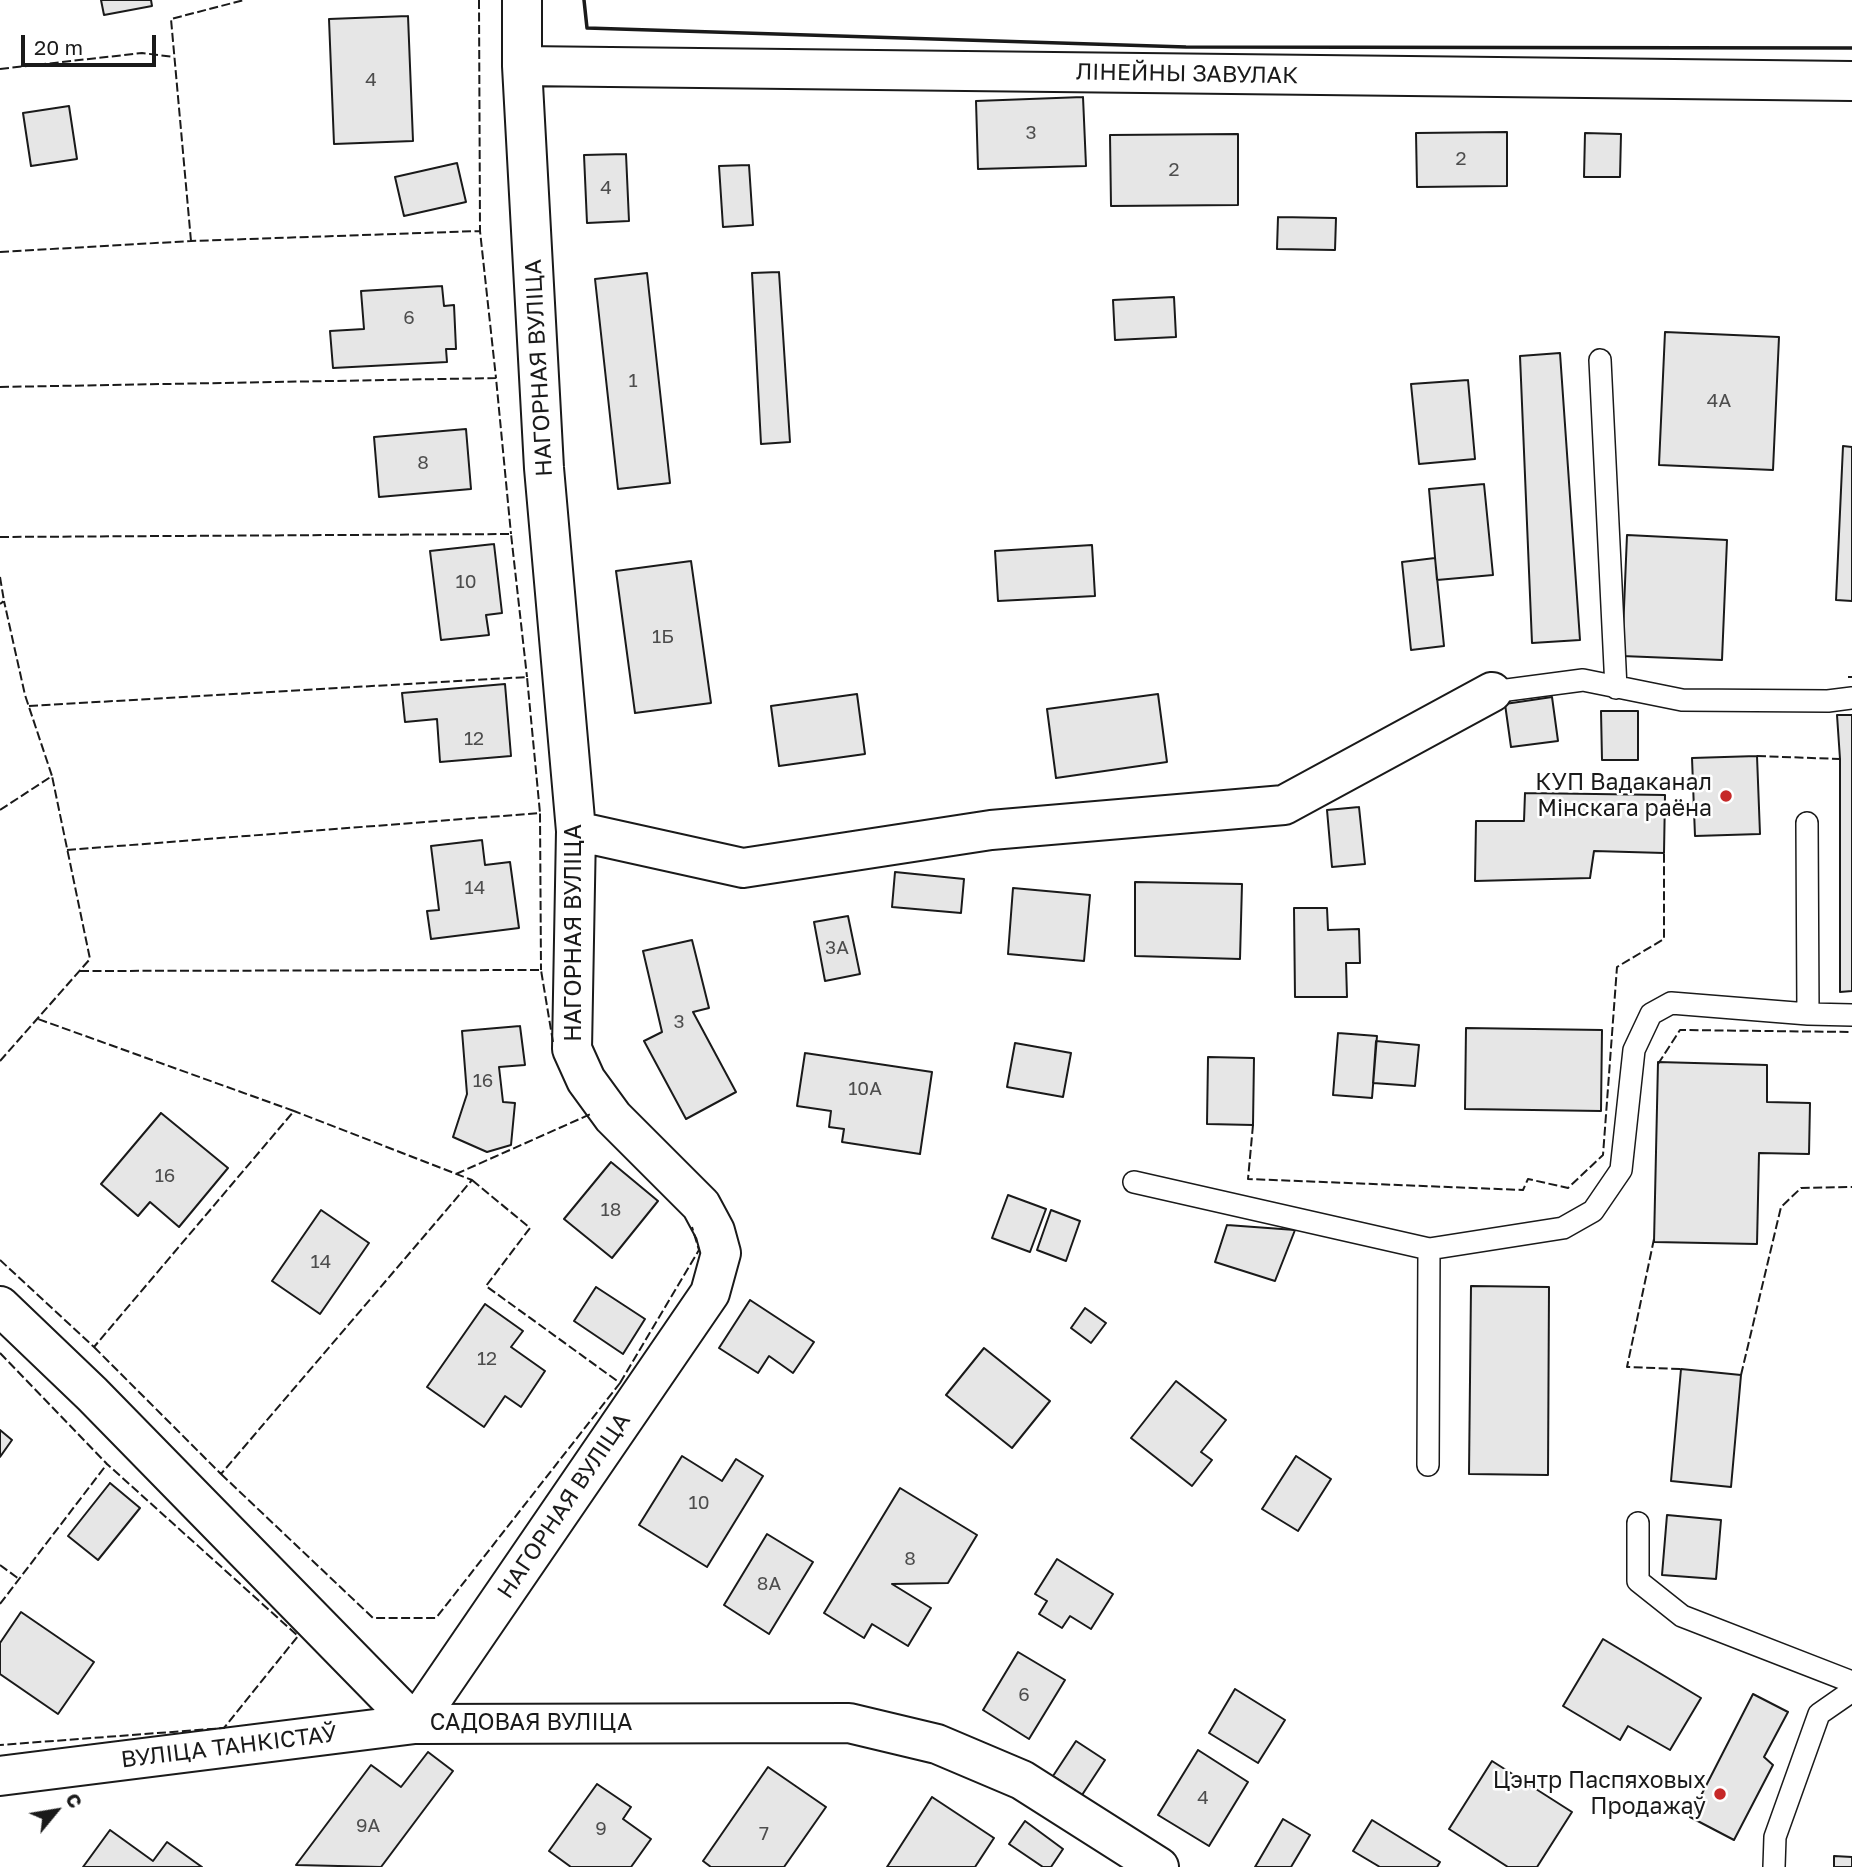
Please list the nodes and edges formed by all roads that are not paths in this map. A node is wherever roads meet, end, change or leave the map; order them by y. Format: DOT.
graph roads {
  1 [pos="522,0"];
  2 [pos="522,66"];
  3 [pos="1852,81"];
  4 [pos="1600,359"];
  5 [pos="1616,688"];
  6 [pos="1492,692"];
  7 [pos="1852,698"];
  8 [pos="1807,823"];
  9 [pos="576,831"];
  10 [pos="1808,1014"];
  11 [pos="1852,1015"];
  12 [pos="1134,1182"];
  13 [pos="1429,1249"];
  14 [pos="0,1307"];
  15 [pos="1428,1465"];
  16 [pos="1638,1523"];
  17 [pos="1852,1682"];
  18 [pos="1852,1691"];
  19 [pos="415,1724"];
  20 [pos="0,1776"];
  21 [pos="1159,1867"];
  22 [pos="1774,1867"];
  1 -- 2 [label="street, НАГОРНАЯ ВУЛІЦА"];
  2 -- 3 [label="street, ЛІНЕЙНЫ ЗАВУЛАК"];
  2 -- 9 [label="street, НАГОРНАЯ ВУЛІЦА"];
  4 -- 5 [label="lane"];
  5 -- 6 [label="lane"];
  5 -- 7 [label="lane"];
  6 -- 9 [label="street"];
  8 -- 10 [label="lane"];
  9 -- 19 [label="street, НАГОРНАЯ ВУЛІЦА"];
  10 -- 11 [label="lane"];
  10 -- 13 [label="lane"];
  12 -- 13 [label="lane"];
  13 -- 15 [label="lane"];
  14 -- 19 [label="street, САДОВАЯ ВУЛІЦА"];
  16 -- 17 [label="lane"];
  18 -- 22 [label="lane"];
  19 -- 20 [label="street, ВУЛІЦА ТАНКІСТАЎ"];
  19 -- 21 [label="street, САДОВАЯ ВУЛІЦА"];
}
